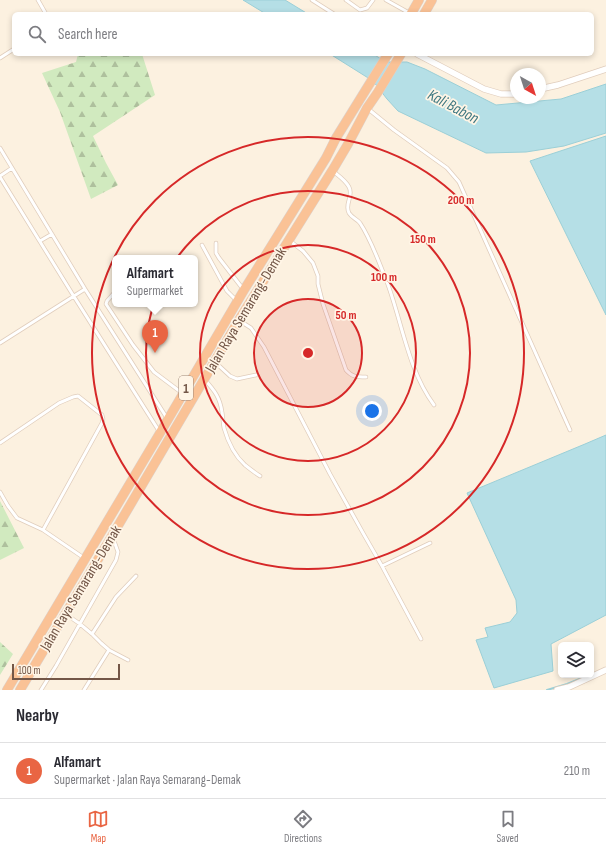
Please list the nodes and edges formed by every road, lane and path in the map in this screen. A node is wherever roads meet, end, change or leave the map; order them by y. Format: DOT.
graph roads {
  1 [pos="38,0"];
  2 [pos="312,0"];
  3 [pos="346,0"];
  4 [pos="373,0"];
  5 [pos="386,0"];
  6 [pos="419,0"];
  7 [pos="432,0"];
  8 [pos="45,12"];
  9 [pos="331,12"];
  10 [pos="406,12"];
  11 [pos="409,12"];
  12 [pos="425,12"];
  13 [pos="12,50"];
  14 [pos="387,56"];
  15 [pos="400,56"];
  16 [pos="421,56"];
  17 [pos="0,58"];
  18 [pos="606,69"];
  19 [pos="546,87"];
  20 [pos="510,94"];
  21 [pos="367,108"];
  22 [pos="0,148"];
  23 [pos="12,168"];
  24 [pos="332,171"];
  25 [pos="0,176"];
  26 [pos="52,234"];
  27 [pos="289,240"];
  28 [pos="40,241"];
  29 [pos="216,242"];
  30 [pos="202,245"];
  31 [pos="85,289"];
  32 [pos="244,290"];
  33 [pos="73,295"];
  34 [pos="112,295"];
  35 [pos="237,301"];
  36 [pos="239,320"];
  37 [pos="0,343"];
  38 [pos="214,362"];
  39 [pos="256,375"];
  40 [pos="366,377"];
  41 [pos="204,379"];
  42 [pos="183,394"];
  43 [pos="434,404"];
  44 [pos="167,420"];
  45 [pos="570,430"];
  46 [pos="160,433"];
  47 [pos="0,443"];
  48 [pos="260,476"];
  49 [pos="0,492"];
  50 [pos="43,530"];
  51 [pos="112,536"];
  52 [pos="430,543"];
  53 [pos="85,559"];
  54 [pos="382,566"];
  55 [pos="136,576"];
  56 [pos="66,614"];
  57 [pos="80,624"];
  58 [pos="92,634"];
  59 [pos="421,639"];
  60 [pos="109,650"];
  61 [pos="128,660"];
  62 [pos="606,670"];
  63 [pos="568,689"];
  64 [pos="7,690"];
  65 [pos="20,690"];
  66 [pos="41,690"];
  67 [pos="84,690"];
  68 [pos="558,690"];
  1 -- 8 [label="lane"];
  2 -- 9 [label="lane"];
  3 -- 4 [label="lane"];
  5 -- 10 [label="lane"];
  6 -- 11 [label="highway"];
  7 -- 12 [label="highway"];
  13 -- 17 [label="lane"];
  14 -- 32 [label="highway, Jalan Raya Semarang-Demak / 1"];
  15 -- 21 [label="highway, Jalan Raya Semarang-Demak / 1"];
  16 -- 20 [label="street"];
  18 -- 19 [label="street"];
  21 -- 24 [label="highway, Jalan Raya Semarang-Demak / 1"];
  21 -- 45 [label="lane"];
  22 -- 23 [label="lane"];
  23 -- 25 [label="lane"];
  23 -- 26 [label="lane"];
  24 -- 27 [label="highway, Jalan Raya Semarang-Demak / 1"];
  24 -- 43 [label="lane"];
  25 -- 28 [label="lane"];
  26 -- 28 [label="lane"];
  26 -- 31 [label="lane"];
  27 -- 36 [label="highway, Jalan Raya Semarang-Demak / 1"];
  27 -- 40 [label="lane"];
  28 -- 33 [label="lane"];
  29 -- 32 [label="lane"];
  30 -- 35 [label="lane"];
  31 -- 33 [label="lane"];
  31 -- 44 [label="lane"];
  32 -- 35 [label="highway, Jalan Raya Semarang-Demak / 1"];
  33 -- 37 [label="lane"];
  33 -- 46 [label="lane"];
  34 -- 42 [label="lane"];
  35 -- 42 [label="highway, Jalan Raya Semarang-Demak / 1"];
  36 -- 38 [label="highway, Jalan Raya Semarang-Demak / 1"];
  36 -- 54 [label="lane"];
  38 -- 39 [label="lane"];
  38 -- 41 [label="highway, Jalan Raya Semarang-Demak / 1"];
  41 -- 48 [label="lane"];
  41 -- 51 [label="highway, Jalan Raya Semarang-Demak / 1"];
  42 -- 44 [label="highway, Jalan Raya Semarang-Demak / 1"];
  44 -- 46 [label="highway, Jalan Raya Semarang-Demak / 1"];
  46 -- 53 [label="highway, Jalan Raya Semarang-Demak / 1"];
  47 -- 50 [label="lane"];
  49 -- 50 [label="lane"];
  50 -- 53 [label="lane"];
  51 -- 56 [label="highway, Jalan Raya Semarang-Demak / 1"];
  51 -- 57 [label="lane"];
  52 -- 54 [label="lane"];
  53 -- 64 [label="highway, Jalan Raya Semarang-Demak / 1"];
  54 -- 59 [label="lane"];
  55 -- 58 [label="lane"];
  56 -- 57 [label="lane"];
  56 -- 65 [label="highway, Jalan Raya Semarang-Demak / 1"];
  57 -- 58 [label="lane"];
  57 -- 66 [label="lane"];
  58 -- 60 [label="lane"];
  60 -- 61 [label="lane"];
  60 -- 67 [label="lane"];
  62 -- 63 [label="street"];
  63 -- 68 [label="street"];
}
